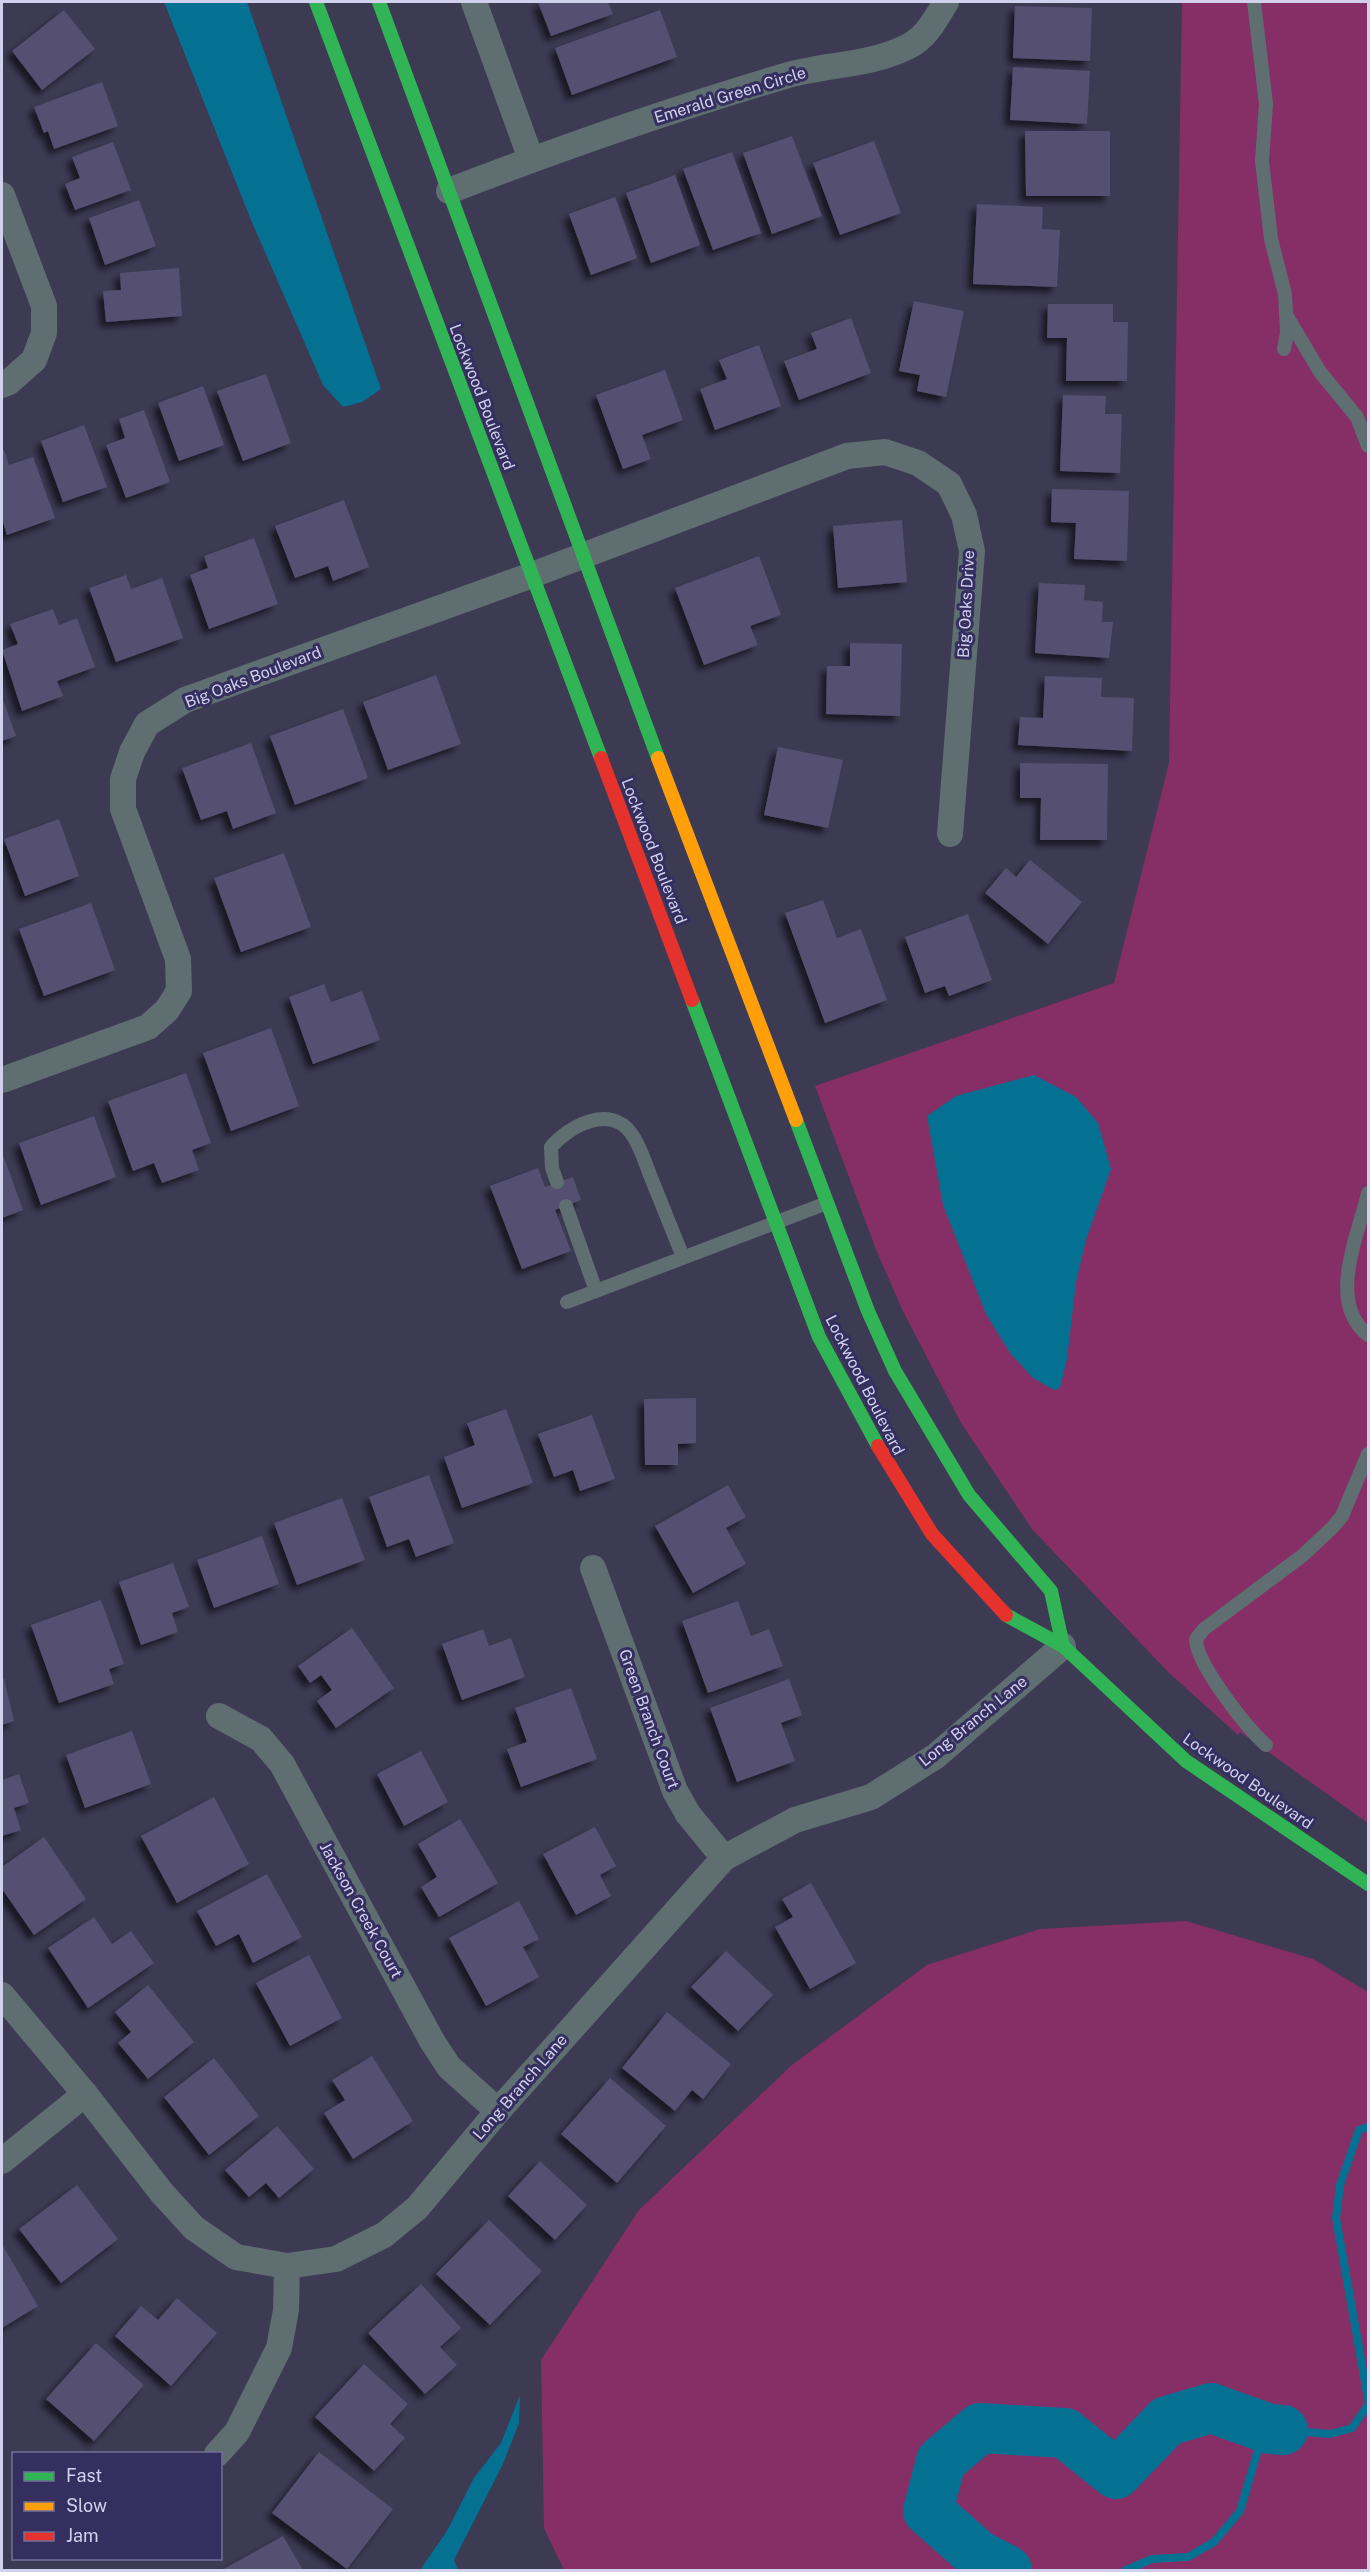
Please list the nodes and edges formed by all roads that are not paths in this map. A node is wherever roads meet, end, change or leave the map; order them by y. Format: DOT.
graph roads {
  1 [pos="316,2"];
  2 [pos="379,2"];
  3 [pos="474,2"];
  4 [pos="946,2"];
  5 [pos="1254,2"];
  6 [pos="531,159"];
  7 [pos="449,191"];
  8 [pos="2,195"];
  9 [pos="1286,313"];
  10 [pos="1284,350"];
  11 [pos="2,385"];
  12 [pos="1368,446"];
  13 [pos="582,556"];
  14 [pos="532,575"];
  15 [pos="950,834"];
  16 [pos="2,1080"];
  17 [pos="557,1182"];
  18 [pos="1368,1193"];
  19 [pos="826,1203"];
  20 [pos="566,1206"];
  21 [pos="776,1221"];
  22 [pos="683,1257"];
  23 [pos="596,1291"];
  24 [pos="567,1302"];
  25 [pos="1368,1335"];
  26 [pos="1368,1454"];
  27 [pos="594,1568"];
  28 [pos="1063,1646"];
  29 [pos="219,1716"];
  30 [pos="1266,1745"];
  31 [pos="724,1858"];
  32 [pos="1368,1884"];
  33 [pos="2,1995"];
  34 [pos="85,2094"];
  35 [pos="498,2111"];
  36 [pos="2,2162"];
  37 [pos="287,2266"];
  38 [pos="219,2452"];
  1 -- 14 [label="main road, Lockwood Boulevard"];
  2 -- 7 [label="main road, Lockwood Boulevard"];
  3 -- 6 [label="street"];
  4 -- 6 [label="street, Emerald Green Circle"];
  5 -- 9 [label="lane"];
  6 -- 7 [label="street, Emerald Green Circle"];
  7 -- 13 [label="main road, Lockwood Boulevard"];
  8 -- 11 [label="street"];
  9 -- 10 [label="lane"];
  9 -- 12 [label="lane"];
  13 -- 14 [label="street, Big Oaks Boulevard"];
  13 -- 15 [label="street, Big Oaks Drive"];
  13 -- 19 [label="main road, Lockwood Boulevard"];
  14 -- 16 [label="street, Big Oaks Boulevard"];
  14 -- 21 [label="main road, Lockwood Boulevard"];
  17 -- 22 [label="lane"];
  18 -- 25 [label="lane"];
  19 -- 21 [label="lane"];
  19 -- 28 [label="main road, Lockwood Boulevard"];
  20 -- 23 [label="lane"];
  21 -- 22 [label="lane"];
  21 -- 28 [label="main road, Lockwood Boulevard"];
  22 -- 23 [label="lane"];
  23 -- 24 [label="lane"];
  26 -- 30 [label="lane"];
  27 -- 31 [label="street, Green Branch Court"];
  28 -- 31 [label="street, Long Branch Lane"];
  28 -- 32 [label="main road, Lockwood Boulevard"];
  29 -- 35 [label="street, Jackson Creek Court"];
  31 -- 35 [label="street, Long Branch Lane"];
  33 -- 34 [label="street, Long Branch Lane"];
  34 -- 36 [label="street"];
  34 -- 37 [label="street, Long Branch Lane"];
  35 -- 37 [label="street, Long Branch Lane"];
  37 -- 38 [label="street"];
}
